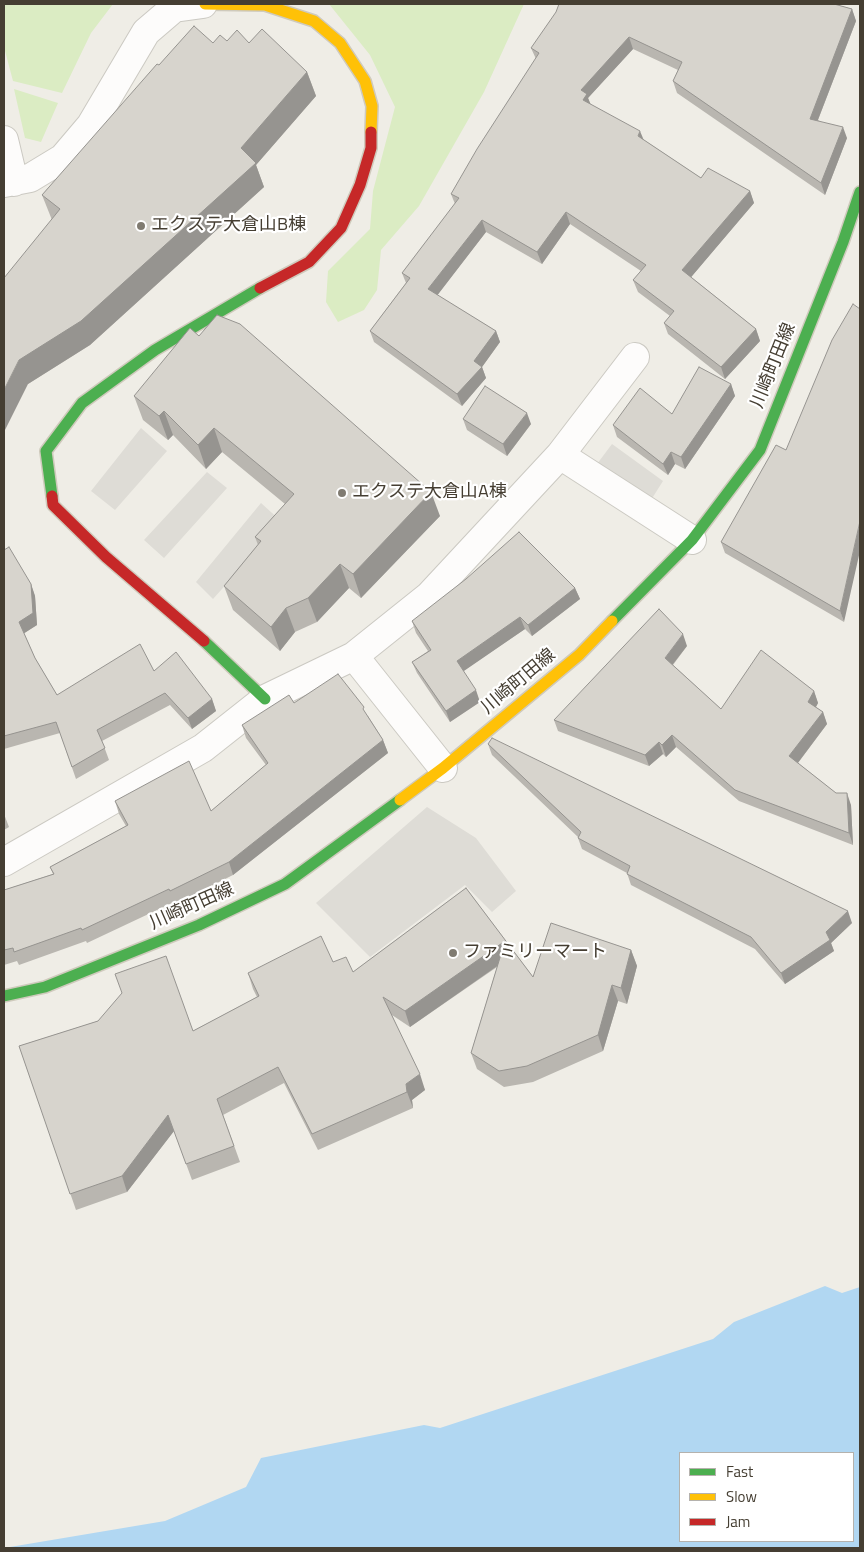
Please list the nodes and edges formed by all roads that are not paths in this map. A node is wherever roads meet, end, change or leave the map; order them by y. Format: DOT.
graph roads {
  1 [pos="204,4"];
  2 [pos="4,140"];
  3 [pos="9,182"];
  4 [pos="860,192"];
  5 [pos="635,357"];
  6 [pos="560,455"];
  7 [pos="692,540"];
  8 [pos="354,656"];
  9 [pos="265,699"];
  10 [pos="443,768"];
  11 [pos="4,862"];
  12 [pos="4,996"];
  1 -- 3 [label="street"];
  1 -- 9 [label="main road"];
  2 -- 3 [label="street"];
  4 -- 7 [label="main road, 川崎町田線"];
  5 -- 6 [label="street"];
  6 -- 7 [label="street"];
  6 -- 8 [label="street"];
  7 -- 10 [label="main road, 川崎町田線"];
  8 -- 9 [label="street"];
  8 -- 10 [label="street"];
  9 -- 11 [label="street"];
  10 -- 12 [label="main road, 川崎町田線"];
}
